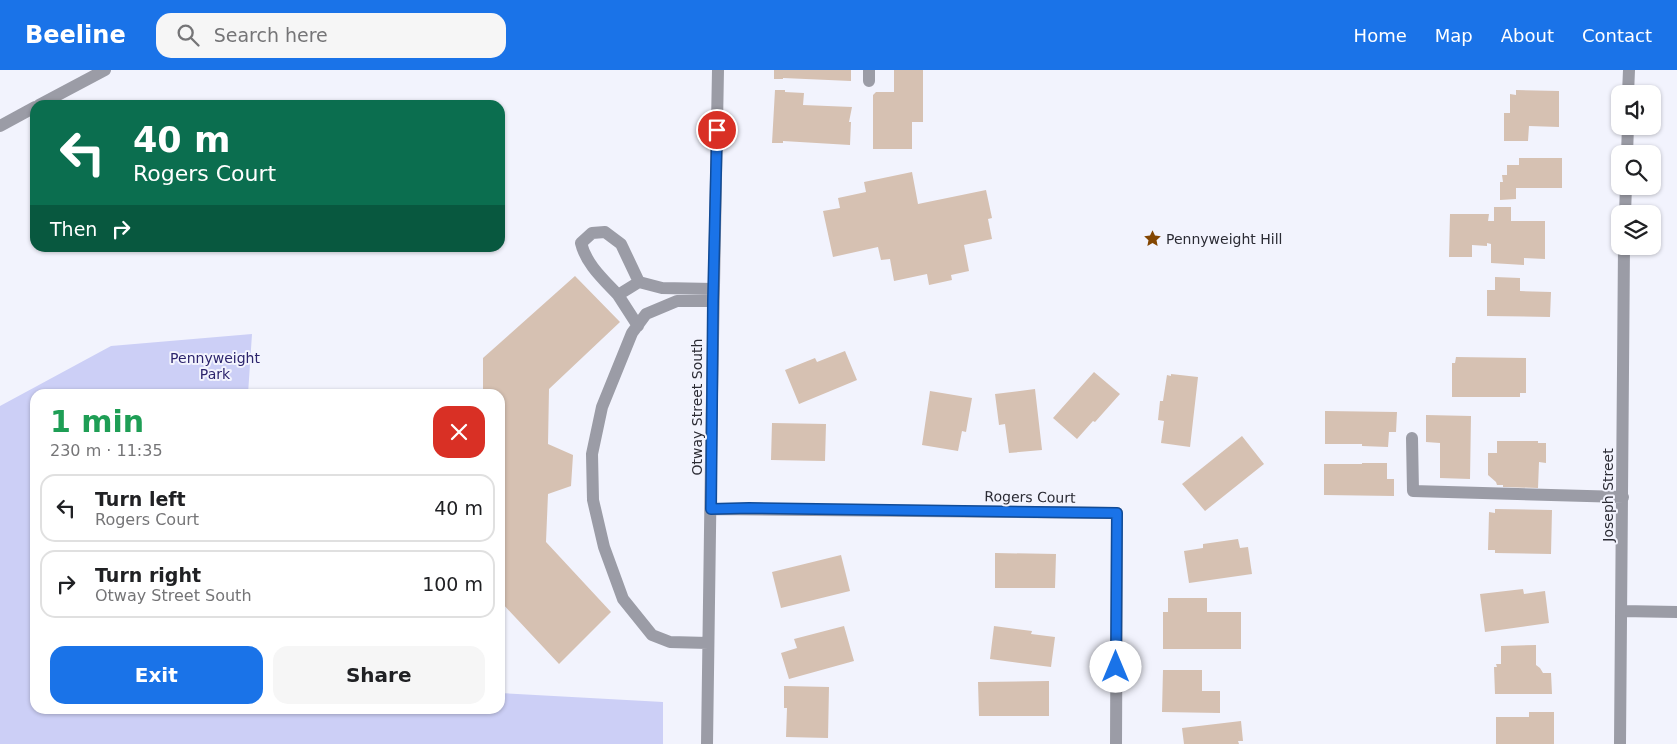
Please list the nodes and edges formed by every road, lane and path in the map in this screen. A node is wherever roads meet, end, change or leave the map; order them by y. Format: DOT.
graph roads {
  1 [pos="105,70"];
  2 [pos="718,70"];
  3 [pos="1629,70"];
  4 [pos="1628,85"];
  5 [pos="48,100"];
  6 [pos="30,110"];
  7 [pos="0,126"];
  8 [pos="1624,255"];
  9 [pos="639,282"];
  10 [pos="618,295"];
  11 [pos="713,295"];
  12 [pos="638,326"];
  13 [pos="1412,438"];
  14 [pos="1623,497"];
  15 [pos="711,509"];
  16 [pos="1622,611"];
  17 [pos="1677,612"];
  18 [pos="708,643"];
  19 [pos="707,744"];
  20 [pos="1116,744"];
  21 [pos="1620,744"];
  1 -- 5 [label="street"];
  2 -- 11 [label="street, Otway Street South"];
  3 -- 4 [label="street"];
  6 -- 7 [label="street"];
  8 -- 14 [label="street, Joseph Street"];
  9 -- 10 [label="street"];
  9 -- 10 [label="street"];
  9 -- 11 [label="street"];
  10 -- 12 [label="street"];
  11 -- 12 [label="street"];
  11 -- 15 [label="street, Otway Street South"];
  12 -- 18 [label="street"];
  13 -- 14 [label="street"];
  14 -- 16 [label="street, Joseph Street"];
  15 -- 18 [label="street, Otway Street South"];
  15 -- 20 [label="street, Rogers Court"];
  16 -- 17 [label="street"];
  16 -- 21 [label="street, Joseph Street"];
  18 -- 19 [label="street, Otway Street South"];
}
